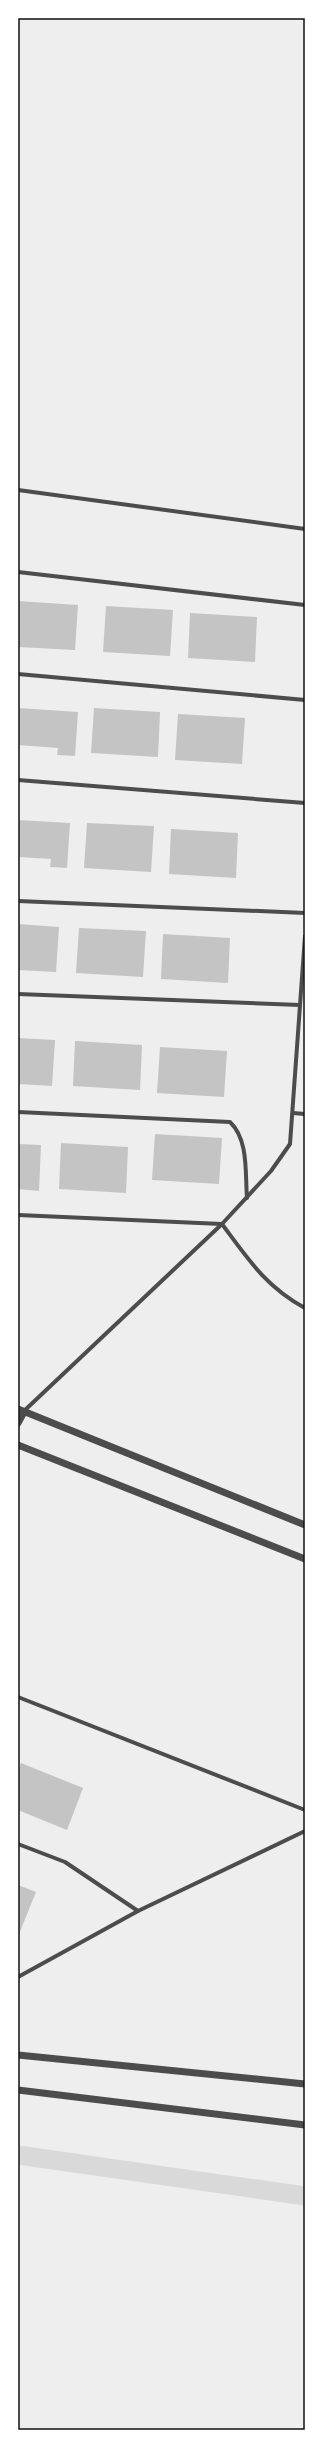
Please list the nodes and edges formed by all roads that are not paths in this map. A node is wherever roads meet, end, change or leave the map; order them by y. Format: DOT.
graph roads {
  1 [pos="18,490"];
  2 [pos="305,529"];
  3 [pos="18,572"];
  4 [pos="305,605"];
  5 [pos="18,674"];
  6 [pos="305,700"];
  7 [pos="18,780"];
  8 [pos="305,803"];
  9 [pos="18,900"];
  10 [pos="305,913"];
  11 [pos="305,936"];
  12 [pos="18,994"];
  13 [pos="300,1005"];
  14 [pos="18,1112"];
  15 [pos="293,1113"];
  16 [pos="305,1114"];
  17 [pos="247,1198"];
  18 [pos="18,1215"];
  19 [pos="222,1224"];
  20 [pos="305,1308"];
  21 [pos="21,1410"];
  22 [pos="18,1423"];
  23 [pos="18,1445"];
  24 [pos="305,1525"];
  25 [pos="305,1559"];
  26 [pos="18,1697"];
  27 [pos="305,1810"];
  28 [pos="305,1831"];
  29 [pos="18,1844"];
  30 [pos="138,1911"];
  31 [pos="18,1977"];
  32 [pos="18,2055"];
  33 [pos="305,2084"];
  34 [pos="18,2090"];
  35 [pos="305,2125"];
  1 -- 2 [label="street"];
  3 -- 4 [label="street"];
  5 -- 6 [label="street"];
  7 -- 8 [label="street"];
  9 -- 10 [label="street"];
  11 -- 13 [label="street"];
  12 -- 13 [label="street"];
  13 -- 15 [label="street"];
  14 -- 17 [label="street"];
  15 -- 16 [label="street"];
  15 -- 17 [label="street"];
  17 -- 19 [label="street"];
  18 -- 19 [label="street"];
  19 -- 20 [label="street"];
  19 -- 21 [label="street"];
  21 -- 22 [label="street"];
  21 -- 24 [label="street"];
  23 -- 25 [label="street"];
  26 -- 27 [label="street"];
  28 -- 30 [label="street"];
  29 -- 30 [label="street"];
  30 -- 31 [label="street"];
  32 -- 33 [label="street"];
  34 -- 35 [label="street"];
}
